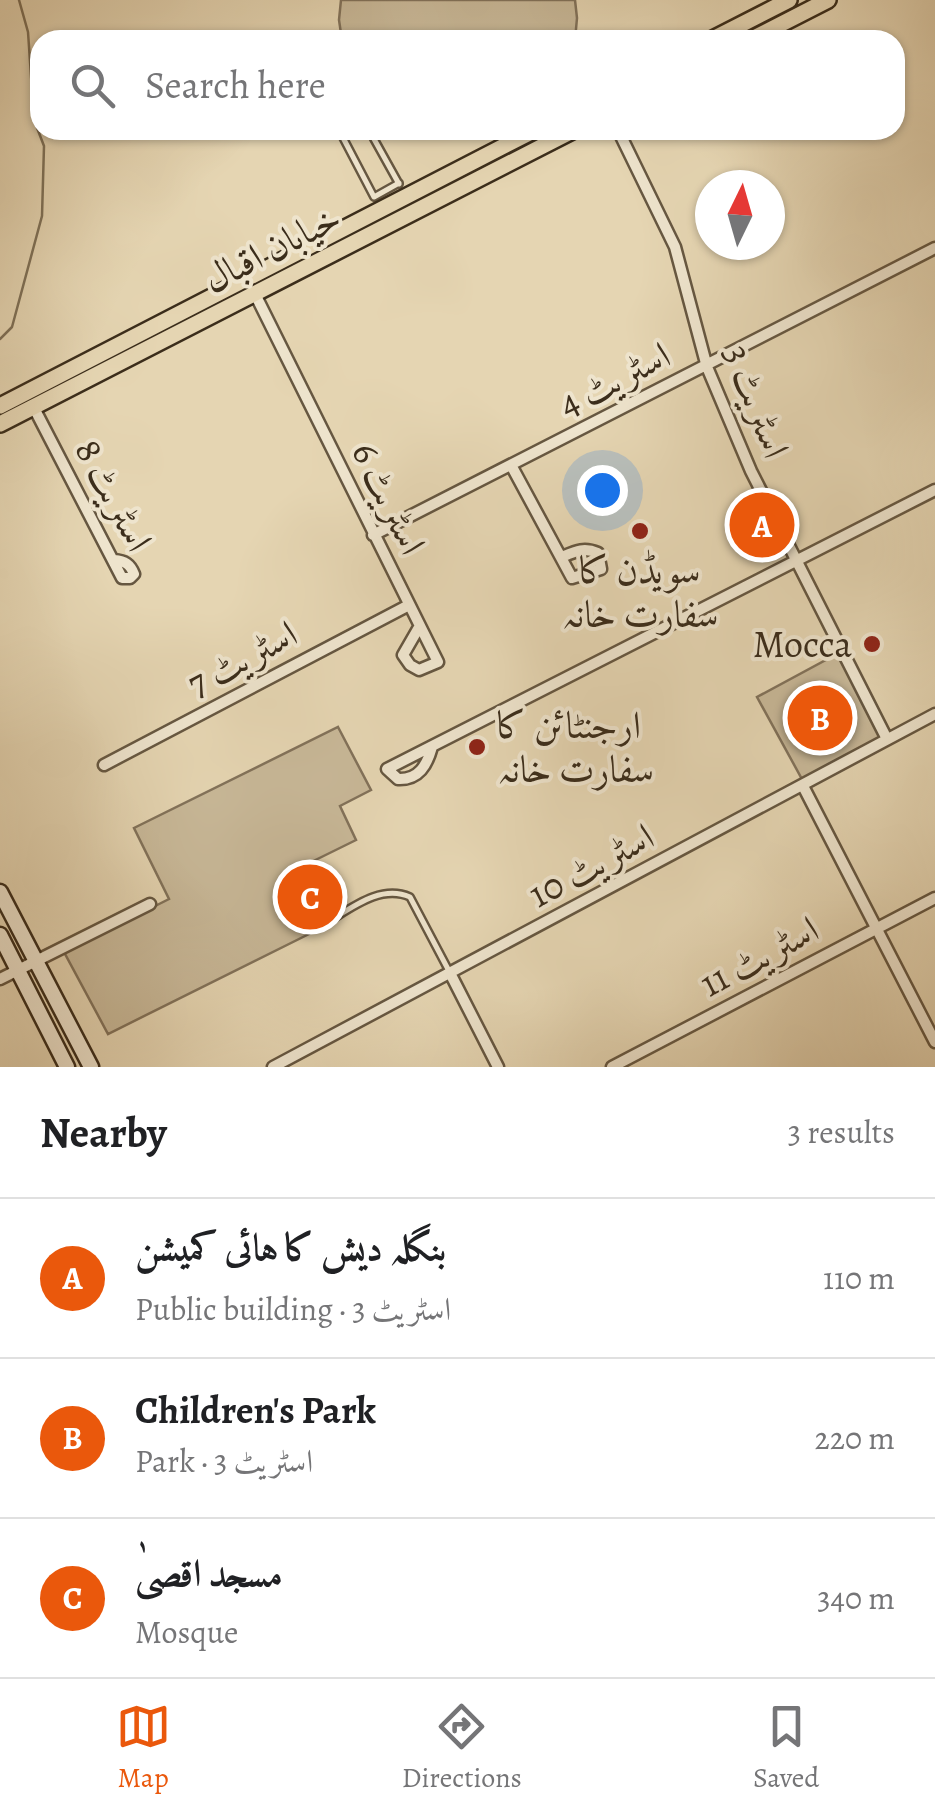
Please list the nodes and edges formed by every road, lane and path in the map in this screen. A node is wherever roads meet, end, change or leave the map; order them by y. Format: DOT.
graph roads {
  1 [pos="789,0"];
  2 [pos="828,0"];
  3 [pos="730,30"];
  4 [pos="770,30"];
  5 [pos="344,140"];
  6 [pos="375,140"];
  7 [pos="515,140"];
  8 [pos="555,140"];
  9 [pos="623,140"];
  10 [pos="408,190"];
  11 [pos="426,206"];
  12 [pos="935,248"];
  13 [pos="255,294"];
  14 [pos="706,366"];
  15 [pos="0,406"];
  16 [pos="33,406"];
  17 [pos="0,424"];
  18 [pos="511,465"];
  19 [pos="935,490"];
  20 [pos="373,535"];
  21 [pos="562,557"];
  22 [pos="114,560"];
  23 [pos="796,563"];
  24 [pos="408,605"];
  25 [pos="418,629"];
  26 [pos="935,714"];
  27 [pos="887,740"];
  28 [pos="432,746"];
  29 [pos="104,766"];
  30 [pos="803,786"];
  31 [pos="0,892"];
  32 [pos="935,898"];
  33 [pos="150,904"];
  34 [pos="321,926"];
  35 [pos="875,929"];
  36 [pos="0,936"];
  37 [pos="35,962"];
  38 [pos="18,970"];
  39 [pos="450,973"];
  40 [pos="0,979"];
  41 [pos="935,1042"];
  42 [pos="67,1067"];
  43 [pos="91,1067"];
  44 [pos="273,1067"];
  45 [pos="498,1067"];
  46 [pos="612,1067"];
  1 -- 3 [label="main road"];
  2 -- 4 [label="main road"];
  5 -- 10 [label="lane"];
  6 -- 10 [label="lane"];
  7 -- 10 [label="main road, خیابان اقبال"];
  8 -- 11 [label="main road, خیابان اقبال"];
  9 -- 14 [label="street, اسٹریٹ 3"];
  10 -- 11 [label="main road"];
  10 -- 15 [label="main road, خیابان اقبال"];
  11 -- 13 [label="main road, خیابان اقبال"];
  12 -- 14 [label="street, اسٹریٹ 4"];
  13 -- 16 [label="main road, خیابان اقبال"];
  13 -- 20 [label="street, اسٹریٹ 6"];
  14 -- 18 [label="street, اسٹریٹ 4"];
  14 -- 23 [label="street, اسٹریٹ 3"];
  16 -- 17 [label="main road, خیابان اقبال"];
  16 -- 22 [label="street, اسٹریٹ 8"];
  18 -- 20 [label="street, اسٹریٹ 4"];
  18 -- 21 [label="street"];
  19 -- 23 [label="street"];
  20 -- 24 [label="street, اسٹریٹ 6"];
  23 -- 27 [label="street, اسٹریٹ 3"];
  23 -- 28 [label="street"];
  24 -- 25 [label="street, اسٹریٹ 6"];
  24 -- 29 [label="street, اسٹریٹ 7"];
  26 -- 27 [label="street, اسٹریٹ 10"];
  27 -- 30 [label="street, اسٹریٹ 10"];
  30 -- 35 [label="street"];
  30 -- 39 [label="street, اسٹریٹ 10"];
  31 -- 37 [label="street"];
  32 -- 35 [label="street, اسٹریٹ 11"];
  33 -- 37 [label="street"];
  34 -- 39 [label="lane"];
  35 -- 41 [label="street"];
  35 -- 46 [label="street, اسٹریٹ 11"];
  36 -- 38 [label="street"];
  37 -- 38 [label="street"];
  37 -- 43 [label="street"];
  38 -- 40 [label="street"];
  38 -- 42 [label="street"];
  39 -- 44 [label="street, اسٹریٹ 10"];
  39 -- 45 [label="street"];
}
